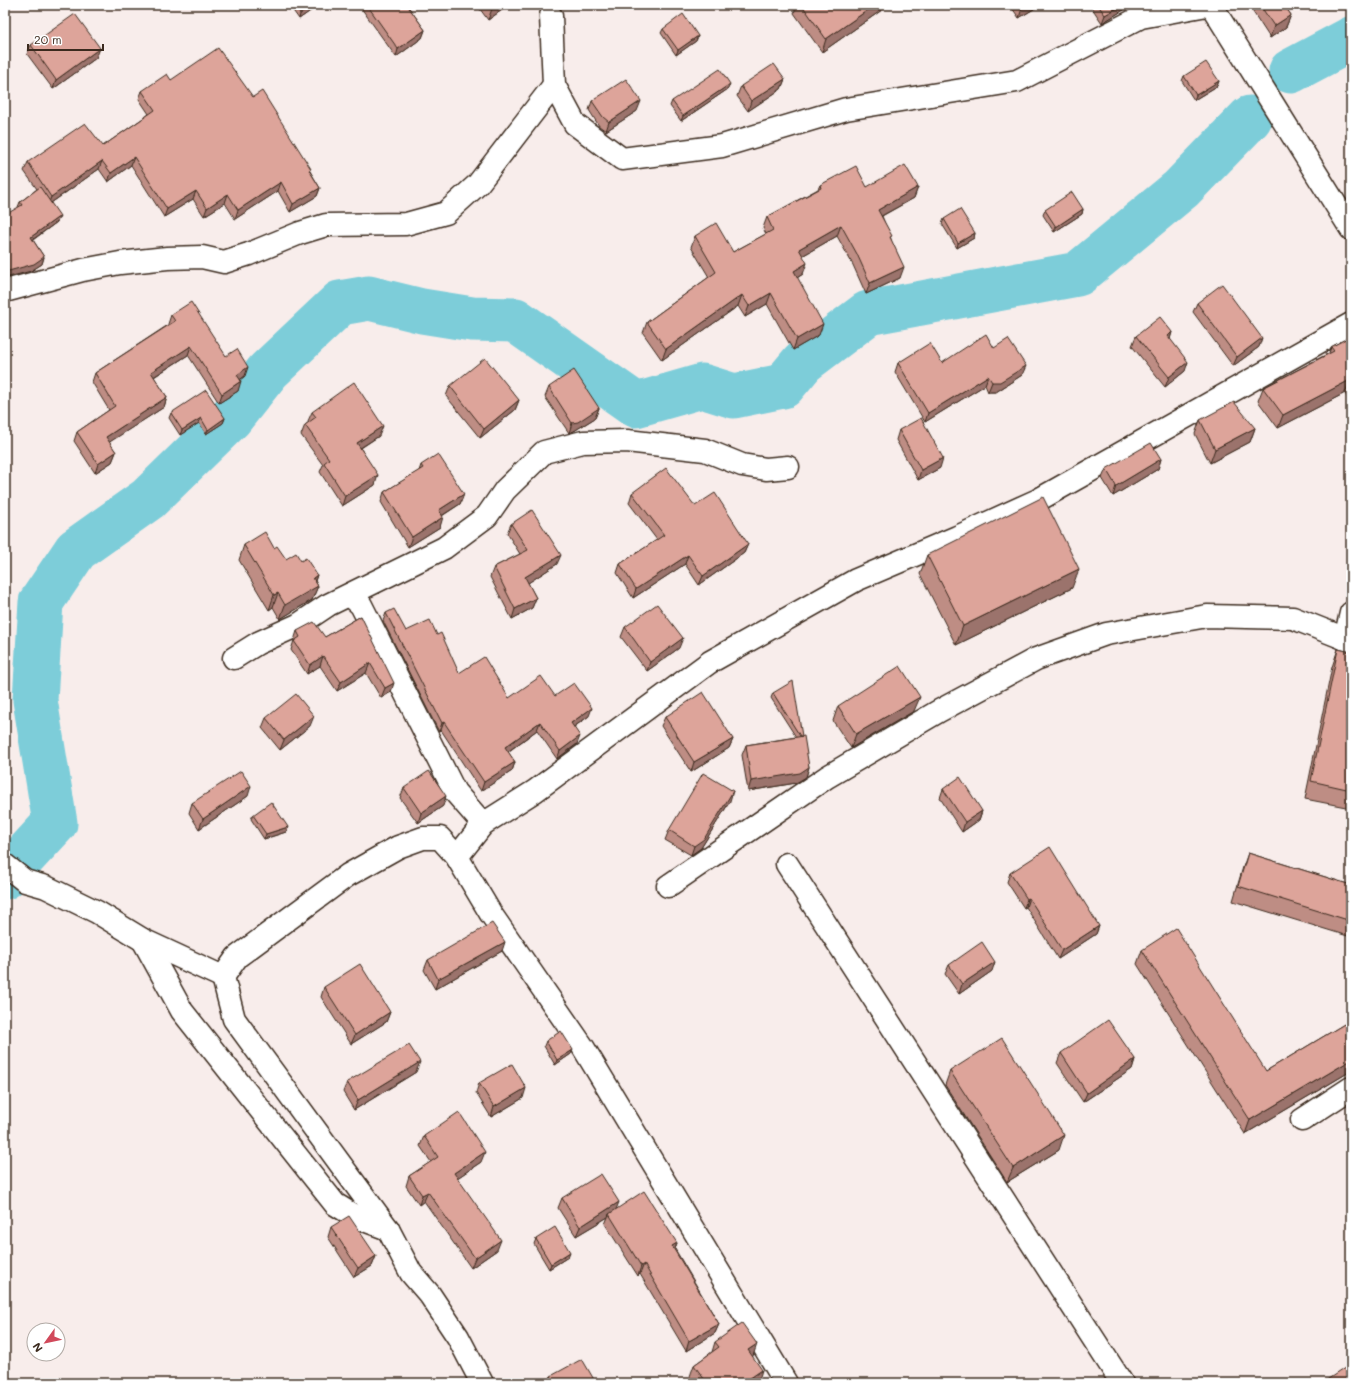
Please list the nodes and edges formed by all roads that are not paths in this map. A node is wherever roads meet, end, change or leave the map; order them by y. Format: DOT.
graph roads {
  1 [pos="1207,5"];
  2 [pos="1211,5"];
  3 [pos="551,16"];
  4 [pos="554,85"];
  5 [pos="1351,229"];
  6 [pos="5,291"];
  7 [pos="1351,324"];
  8 [pos="788,467"];
  9 [pos="350,595"];
  10 [pos="1351,613"];
  11 [pos="1348,640"];
  12 [pos="234,658"];
  13 [pos="483,824"];
  14 [pos="457,857"];
  15 [pos="787,864"];
  16 [pos="5,865"];
  17 [pos="668,886"];
  18 [pos="143,940"];
  19 [pos="223,977"];
  20 [pos="1351,1088"];
  21 [pos="1302,1120"];
  22 [pos="388,1229"];
  23 [pos="482,1383"];
  24 [pos="786,1383"];
  25 [pos="1122,1383"];
  1 -- 4 [label="street"];
  2 -- 5 [label="street"];
  3 -- 4 [label="street"];
  4 -- 6 [label="street"];
  7 -- 13 [label="street"];
  8 -- 9 [label="street"];
  9 -- 12 [label="street"];
  9 -- 13 [label="street"];
  10 -- 11 [label="street"];
  11 -- 17 [label="street"];
  13 -- 14 [label="street"];
  14 -- 19 [label="street"];
  14 -- 24 [label="street"];
  15 -- 25 [label="street"];
  16 -- 18 [label="street"];
  18 -- 19 [label="street"];
  18 -- 22 [label="street"];
  19 -- 22 [label="street"];
  20 -- 21 [label="street"];
  22 -- 23 [label="street"];
}
